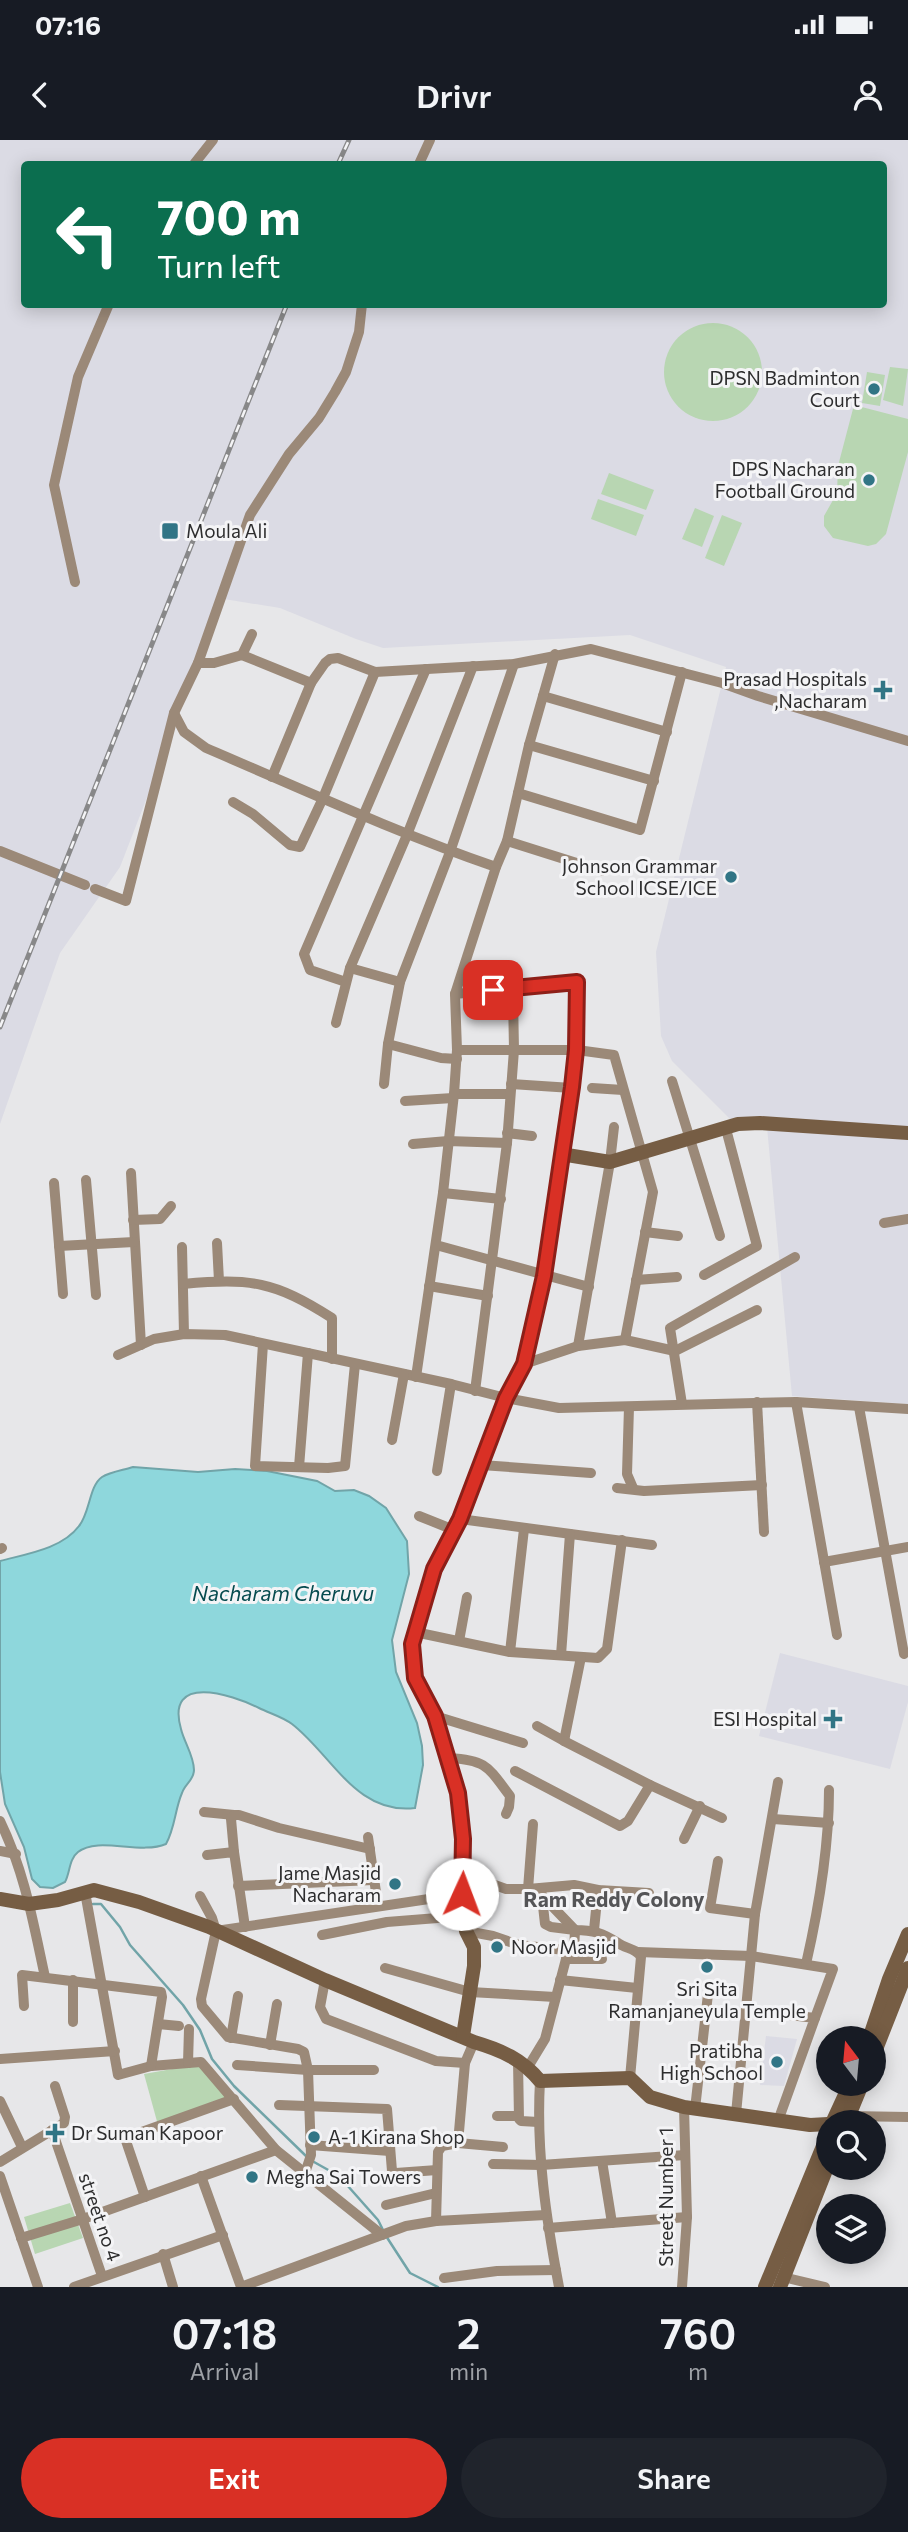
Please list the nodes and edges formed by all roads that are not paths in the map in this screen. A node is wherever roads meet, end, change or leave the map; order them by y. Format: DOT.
graph roads {
  1 [pos="213,140"];
  2 [pos="430,140"];
  3 [pos="196,161"];
  4 [pos="420,161"];
  5 [pos="107,308"];
  6 [pos="362,308"];
  7 [pos="75,582"];
  8 [pos="252,634"];
  9 [pos="555,654"];
  10 [pos="242,655"];
  11 [pos="198,663"];
  12 [pos="514,664"];
  13 [pos="473,666"];
  14 [pos="426,669"];
  15 [pos="375,672"];
  16 [pos="682,672"];
  17 [pos="312,683"];
  18 [pos="543,696"];
  19 [pos="174,713"];
  20 [pos="667,732"];
  21 [pos="908,740"];
  22 [pos="529,745"];
  23 [pos="272,776"];
  24 [pos="654,781"];
  25 [pos="519,793"];
  26 [pos="323,798"];
  27 [pos="233,802"];
  28 [pos="365,815"];
  29 [pos="407,835"];
  30 [pos="507,841"];
  31 [pos="0,851"];
  32 [pos="450,852"];
  33 [pos="496,867"];
  34 [pos="602,871"];
  35 [pos="350,968"];
  36 [pos="346,982"];
  37 [pos="400,982"];
  38 [pos="455,994"];
  39 [pos="513,997"];
  40 [pos="336,1023"];
  41 [pos="388,1044"];
  42 [pos="514,1050"];
  43 [pos="576,1050"];
  44 [pos="457,1055"];
  45 [pos="672,1082"];
  46 [pos="384,1084"];
  47 [pos="572,1087"];
  48 [pos="592,1088"];
  49 [pos="511,1089"];
  50 [pos="623,1090"];
  51 [pos="454,1096"];
  52 [pos="405,1101"];
  53 [pos="614,1126"];
  54 [pos="726,1129"];
  55 [pos="908,1133"];
  56 [pos="532,1136"];
  57 [pos="507,1138"];
  58 [pos="691,1138"];
  59 [pos="448,1141"];
  60 [pos="414,1144"];
  61 [pos="640,1153"];
  62 [pos="561,1154"];
  63 [pos="610,1162"];
  64 [pos="131,1173"];
  65 [pos="86,1181"];
  66 [pos="54,1183"];
  67 [pos="443,1193"];
  68 [pos="501,1199"];
  69 [pos="170,1206"];
  70 [pos="908,1219"];
  71 [pos="133,1220"];
  72 [pos="884,1223"];
  73 [pos="645,1232"];
  74 [pos="678,1236"];
  75 [pos="720,1236"];
  76 [pos="134,1242"];
  77 [pos="217,1243"];
  78 [pos="91,1245"];
  79 [pos="436,1245"];
  80 [pos="59,1246"];
  81 [pos="182,1247"];
  82 [pos="795,1257"];
  83 [pos="491,1260"];
  84 [pos="704,1275"];
  85 [pos="544,1276"];
  86 [pos="677,1277"];
  87 [pos="636,1280"];
  88 [pos="219,1281"];
  89 [pos="183,1284"];
  90 [pos="429,1286"];
  91 [pos="589,1287"];
  92 [pos="63,1294"];
  93 [pos="96,1295"];
  94 [pos="488,1296"];
  95 [pos="757,1310"];
  96 [pos="184,1334"];
  97 [pos="625,1340"];
  98 [pos="263,1344"];
  99 [pos="141,1345"];
  100 [pos="578,1346"];
  101 [pos="675,1351"];
  102 [pos="308,1353"];
  103 [pos="118,1355"];
  104 [pos="332,1359"];
  105 [pos="355,1364"];
  106 [pos="524,1364"];
  107 [pos="404,1374"];
  108 [pos="416,1377"];
  109 [pos="451,1384"];
  110 [pos="475,1391"];
  111 [pos="506,1398"];
  112 [pos="758,1402"];
  113 [pos="796,1402"];
  114 [pos="682,1404"];
  115 [pos="859,1406"];
  116 [pos="629,1407"];
  117 [pos="908,1409"];
  118 [pos="392,1440"];
  119 [pos="481,1465"];
  120 [pos="299,1467"];
  121 [pos="437,1471"];
  122 [pos="591,1474"];
  123 [pos="762,1485"];
  124 [pos="617,1488"];
  125 [pos="633,1488"];
  126 [pos="419,1516"];
  127 [pos="457,1525"];
  128 [pos="524,1529"];
  129 [pos="764,1532"];
  130 [pos="570,1534"];
  131 [pos="622,1540"];
  132 [pos="652,1545"];
  133 [pos="908,1546"];
  134 [pos="884,1550"];
  135 [pos="824,1562"];
  136 [pos="467,1597"];
  137 [pos="415,1632"];
  138 [pos="837,1635"];
  139 [pos="459,1641"];
  140 [pos="510,1652"];
  141 [pos="904,1654"];
  142 [pos="561,1655"];
  143 [pos="581,1657"];
  144 [pos="435,1716"];
  145 [pos="537,1726"];
  146 [pos="564,1741"];
  147 [pos="523,1743"];
  148 [pos="449,1758"];
  149 [pos="514,1771"];
  150 [pos="778,1782"];
  151 [pos="650,1785"];
  152 [pos="829,1790"];
  153 [pos="700,1807"];
  154 [pos="204,1812"];
  155 [pos="506,1814"];
  156 [pos="234,1815"];
  157 [pos="722,1818"];
  158 [pos="773,1819"];
  159 [pos="0,1821"];
  160 [pos="829,1823"];
  161 [pos="533,1824"];
  162 [pos="684,1839"];
  163 [pos="0,1851"];
  164 [pos="234,1852"];
  165 [pos="16,1854"];
  166 [pos="208,1855"];
  167 [pos="718,1861"];
  168 [pos="373,1880"];
  169 [pos="239,1886"];
  170 [pos="463,1887"];
  171 [pos="541,1888"];
  172 [pos="528,1889"];
  173 [pos="598,1890"];
  174 [pos="85,1892"];
  175 [pos="649,1893"];
  176 [pos="200,1896"];
  177 [pos="0,1899"];
  178 [pos="29,1904"];
  179 [pos="551,1905"];
  180 [pos="378,1906"];
  181 [pos="755,1914"];
  182 [pos="463,1916"];
  183 [pos="245,1927"];
  184 [pos="576,1930"];
  185 [pos="594,1930"];
  186 [pos="216,1931"];
  187 [pos="466,1931"];
  188 [pos="908,1934"];
  189 [pos="322,1935"];
  190 [pos="638,1952"];
  191 [pos="570,1955"];
  192 [pos="751,1956"];
  193 [pos="602,1959"];
  194 [pos="806,1964"];
  195 [pos="386,1968"];
  196 [pos="908,1968"];
  197 [pos="44,1977"];
  198 [pos="73,1980"];
  199 [pos="325,1980"];
  200 [pos="560,1980"];
  201 [pos="103,1987"];
  202 [pos="638,1988"];
  203 [pos="470,1992"];
  204 [pos="708,1993"];
  205 [pos="239,1996"];
  206 [pos="555,1997"];
  207 [pos="277,2004"];
  208 [pos="24,2006"];
  209 [pos="747,2010"];
  210 [pos="816,2018"];
  211 [pos="73,2022"];
  212 [pos="158,2024"];
  213 [pos="873,2026"];
  214 [pos="885,2026"];
  215 [pos="231,2038"];
  216 [pos="468,2039"];
  217 [pos="270,2045"];
  218 [pos="115,2051"];
  219 [pos="0,2059"];
  220 [pos="188,2063"];
  221 [pos="465,2063"];
  222 [pos="523,2064"];
  223 [pos="237,2065"];
  224 [pos="151,2066"];
  225 [pos="308,2070"];
  226 [pos="373,2070"];
  227 [pos="630,2078"];
  228 [pos="540,2081"];
  229 [pos="55,2086"];
  230 [pos="234,2099"];
  231 [pos="0,2101"];
  232 [pos="279,2105"];
  233 [pos="308,2106"];
  234 [pos="689,2108"];
  235 [pos="736,2114"];
  236 [pos="497,2116"];
  237 [pos="518,2116"];
  238 [pos="908,2117"];
  239 [pos="886,2118"];
  240 [pos="778,2121"];
  241 [pos="538,2122"];
  242 [pos="816,2123"];
  243 [pos="52,2130"];
  244 [pos="428,2137"];
  245 [pos="452,2143"];
  246 [pos="22,2147"];
  247 [pos="503,2147"];
  248 [pos="276,2150"];
  249 [pos="390,2151"];
  250 [pos="685,2155"];
  251 [pos="308,2159"];
  252 [pos="602,2161"];
  253 [pos="0,2162"];
  254 [pos="816,2163"];
  255 [pos="493,2164"];
  256 [pos="541,2165"];
  257 [pos="437,2170"];
  258 [pos="0,2176"];
  259 [pos="201,2176"];
  260 [pos="822,2180"];
  261 [pos="436,2193"];
  262 [pos="145,2197"];
  263 [pos="386,2205"];
  264 [pos="546,2215"];
  265 [pos="687,2217"];
  266 [pos="83,2219"];
  267 [pos="436,2221"];
  268 [pos="612,2223"];
  269 [pos="548,2228"];
  270 [pos="223,2235"];
  271 [pos="383,2235"];
  272 [pos="21,2238"];
  273 [pos="163,2255"];
  274 [pos="556,2270"];
  275 [pos="102,2276"];
  276 [pos="444,2278"];
  277 [pos="781,2282"];
  278 [pos="38,2287"];
  279 [pos="74,2287"];
  280 [pos="173,2287"];
  281 [pos="241,2287"];
  282 [pos="559,2287"];
  283 [pos="682,2287"];
  284 [pos="765,2287"];
  285 [pos="825,2287"];
  1 -- 3 [label="street"];
  2 -- 4 [label="street"];
  5 -- 7 [label="street"];
  6 -- 11 [label="street"];
  8 -- 10 [label="street"];
  9 -- 12 [label="street"];
  9 -- 16 [label="street"];
  9 -- 18 [label="street"];
  10 -- 11 [label="street"];
  10 -- 17 [label="street"];
  11 -- 19 [label="street"];
  12 -- 13 [label="street"];
  12 -- 32 [label="street"];
  13 -- 14 [label="street"];
  13 -- 29 [label="street"];
  14 -- 15 [label="street"];
  14 -- 28 [label="street"];
  15 -- 17 [label="street"];
  15 -- 26 [label="street"];
  16 -- 20 [label="street"];
  16 -- 21 [label="street"];
  17 -- 23 [label="street"];
  18 -- 20 [label="street"];
  18 -- 22 [label="street"];
  19 -- 23 [label="street"];
  19 -- 31 [label="street"];
  20 -- 24 [label="street"];
  22 -- 24 [label="street"];
  22 -- 25 [label="street"];
  23 -- 26 [label="street"];
  24 -- 25 [label="street"];
  25 -- 30 [label="street"];
  26 -- 27 [label="street"];
  26 -- 28 [label="street"];
  28 -- 29 [label="street"];
  28 -- 36 [label="street"];
  29 -- 32 [label="street"];
  29 -- 35 [label="street"];
  30 -- 33 [label="street"];
  30 -- 34 [label="street"];
  32 -- 33 [label="street"];
  32 -- 37 [label="street"];
  33 -- 38 [label="street"];
  35 -- 36 [label="street"];
  35 -- 37 [label="street"];
  36 -- 40 [label="street"];
  37 -- 41 [label="street"];
  38 -- 43 [label="street"];
  38 -- 44 [label="street"];
  39 -- 42 [label="street"];
  41 -- 44 [label="street"];
  41 -- 46 [label="street"];
  42 -- 43 [label="street"];
  42 -- 44 [label="street"];
  42 -- 49 [label="street"];
  43 -- 47 [label="street"];
  43 -- 50 [label="street"];
  44 -- 51 [label="street"];
  45 -- 58 [label="street"];
  47 -- 49 [label="street"];
  47 -- 62 [label="street"];
  48 -- 50 [label="street"];
  49 -- 51 [label="street"];
  49 -- 57 [label="street"];
  50 -- 61 [label="street"];
  51 -- 52 [label="street"];
  51 -- 59 [label="street"];
  53 -- 63 [label="street"];
  54 -- 55 [label="street"];
  54 -- 58 [label="street"];
  54 -- 84 [label="street"];
  56 -- 57 [label="street"];
  57 -- 59 [label="street"];
  57 -- 68 [label="street"];
  58 -- 61 [label="street"];
  58 -- 75 [label="street"];
  59 -- 60 [label="street"];
  59 -- 67 [label="street"];
  61 -- 63 [label="street"];
  61 -- 73 [label="street"];
  62 -- 63 [label="street"];
  62 -- 85 [label="street"];
  63 -- 91 [label="street"];
  64 -- 71 [label="street"];
  65 -- 78 [label="street"];
  66 -- 80 [label="street"];
  67 -- 68 [label="street"];
  67 -- 79 [label="street"];
  68 -- 83 [label="street"];
  69 -- 71 [label="street"];
  70 -- 72 [label="street"];
  71 -- 76 [label="street"];
  73 -- 74 [label="street"];
  73 -- 87 [label="street"];
  76 -- 78 [label="street"];
  76 -- 99 [label="street"];
  77 -- 88 [label="street"];
  78 -- 80 [label="street"];
  78 -- 93 [label="street"];
  79 -- 83 [label="street"];
  79 -- 90 [label="street"];
  80 -- 92 [label="street"];
  81 -- 89 [label="street"];
  82 -- 101 [label="street"];
  83 -- 85 [label="street"];
  83 -- 94 [label="street"];
  85 -- 91 [label="street"];
  85 -- 106 [label="street"];
  86 -- 87 [label="street"];
  87 -- 97 [label="street"];
  88 -- 89 [label="street"];
  88 -- 104 [label="street"];
  89 -- 96 [label="street"];
  90 -- 94 [label="street"];
  90 -- 108 [label="street"];
  91 -- 100 [label="street"];
  94 -- 110 [label="street"];
  95 -- 101 [label="street"];
  96 -- 98 [label="street"];
  96 -- 99 [label="street"];
  97 -- 100 [label="street"];
  97 -- 101 [label="street"];
  98 -- 102 [label="street"];
  98 -- 120 [label="street"];
  99 -- 103 [label="street"];
  100 -- 106 [label="street"];
  101 -- 114 [label="street"];
  102 -- 104 [label="street"];
  102 -- 120 [label="street"];
  104 -- 105 [label="street"];
  105 -- 107 [label="street"];
  105 -- 120 [label="street"];
  106 -- 111 [label="street"];
  107 -- 108 [label="street"];
  107 -- 118 [label="street"];
  108 -- 109 [label="street"];
  109 -- 110 [label="street"];
  109 -- 121 [label="street"];
  110 -- 111 [label="street"];
  111 -- 116 [label="street"];
  111 -- 119 [label="street"];
  112 -- 113 [label="street"];
  112 -- 114 [label="street"];
  112 -- 123 [label="street"];
  113 -- 115 [label="street"];
  113 -- 135 [label="street"];
  114 -- 116 [label="street"];
  115 -- 117 [label="street"];
  115 -- 134 [label="street"];
  116 -- 125 [label="street"];
  119 -- 122 [label="street"];
  119 -- 127 [label="street"];
  123 -- 125 [label="street"];
  123 -- 129 [label="street"];
  124 -- 125 [label="street"];
  126 -- 127 [label="street"];
  127 -- 128 [label="street"];
  127 -- 137 [label="street"];
  128 -- 130 [label="street"];
  128 -- 140 [label="street"];
  130 -- 131 [label="street"];
  130 -- 142 [label="street"];
  131 -- 132 [label="street"];
  131 -- 143 [label="street"];
  133 -- 134 [label="street"];
  134 -- 135 [label="street"];
  134 -- 141 [label="street"];
  135 -- 138 [label="street"];
  136 -- 139 [label="street"];
  137 -- 139 [label="street"];
  137 -- 144 [label="street"];
  139 -- 140 [label="street"];
  140 -- 142 [label="street"];
  142 -- 143 [label="street"];
  143 -- 146 [label="street"];
  144 -- 147 [label="street"];
  144 -- 148 [label="street"];
  145 -- 146 [label="street"];
  146 -- 151 [label="street"];
  148 -- 155 [label="street"];
  148 -- 170 [label="street"];
  149 -- 151 [label="street"];
  150 -- 158 [label="street"];
  151 -- 153 [label="street"];
  152 -- 160 [label="street"];
  153 -- 157 [label="street"];
  153 -- 162 [label="street"];
  154 -- 156 [label="street"];
  156 -- 164 [label="street"];
  156 -- 168 [label="street"];
  158 -- 160 [label="street"];
  158 -- 181 [label="street"];
  159 -- 165 [label="street"];
  160 -- 194 [label="street"];
  161 -- 172 [label="street"];
  163 -- 165 [label="street"];
  164 -- 166 [label="street"];
  164 -- 169 [label="street"];
  165 -- 178 [label="street"];
  167 -- 181 [label="street"];
  168 -- 169 [label="street"];
  168 -- 180 [label="street"];
  169 -- 183 [label="street"];
  170 -- 172 [label="street"];
  170 -- 180 [label="street"];
  170 -- 182 [label="street"];
  171 -- 172 [label="street"];
  171 -- 173 [label="street"];
  171 -- 184 [label="street"];
  173 -- 175 [label="street"];
  173 -- 185 [label="street"];
  174 -- 178 [label="street"];
  174 -- 186 [label="street"];
  174 -- 201 [label="street"];
  176 -- 186 [label="street"];
  177 -- 178 [label="street"];
  178 -- 197 [label="street"];
  179 -- 184 [label="street"];
  180 -- 183 [label="street"];
  181 -- 192 [label="street"];
  182 -- 187 [label="street"];
  182 -- 189 [label="street"];
  183 -- 186 [label="street"];
  184 -- 185 [label="street"];
  184 -- 191 [label="street"];
  185 -- 190 [label="street"];
  186 -- 199 [label="street"];
  186 -- 215 [label="street"];
  187 -- 191 [label="street"];
  187 -- 203 [label="street"];
  188 -- 213 [label="street"];
  190 -- 192 [label="street"];
  190 -- 202 [label="street"];
  191 -- 193 [label="street"];
  191 -- 200 [label="street"];
  192 -- 194 [label="street"];
  192 -- 209 [label="street"];
  194 -- 210 [label="street"];
  195 -- 203 [label="street"];
  196 -- 214 [label="street"];
  197 -- 198 [label="street"];
  197 -- 208 [label="street"];
  198 -- 201 [label="street"];
  198 -- 211 [label="street"];
  199 -- 216 [label="street"];
  199 -- 221 [label="street"];
  200 -- 202 [label="street"];
  200 -- 206 [label="street"];
  201 -- 212 [label="street"];
  201 -- 218 [label="street"];
  202 -- 227 [label="street"];
  203 -- 206 [label="street"];
  203 -- 216 [label="street"];
  204 -- 234 [label="street, Street Number 1"];
  205 -- 215 [label="street"];
  206 -- 222 [label="street"];
  207 -- 217 [label="street"];
  209 -- 210 [label="street"];
  209 -- 235 [label="street"];
  210 -- 240 [label="street"];
  212 -- 220 [label="street"];
  212 -- 224 [label="street"];
  215 -- 217 [label="street"];
  216 -- 221 [label="street"];
  216 -- 222 [label="street"];
  217 -- 225 [label="street"];
  218 -- 219 [label="street"];
  218 -- 224 [label="street"];
  220 -- 224 [label="street"];
  220 -- 230 [label="street"];
  221 -- 245 [label="street"];
  222 -- 228 [label="street"];
  222 -- 237 [label="street"];
  223 -- 225 [label="street"];
  225 -- 226 [label="street"];
  225 -- 233 [label="street"];
  227 -- 228 [label="street"];
  227 -- 234 [label="street"];
  228 -- 241 [label="street"];
  229 -- 243 [label="street"];
  230 -- 248 [label="street"];
  230 -- 262 [label="street"];
  231 -- 246 [label="street"];
  232 -- 233 [label="street"];
  233 -- 249 [label="street"];
  233 -- 251 [label="street"];
  234 -- 235 [label="street"];
  234 -- 250 [label="street, Street Number 1"];
  235 -- 240 [label="street"];
  236 -- 237 [label="street"];
  237 -- 241 [label="street"];
  238 -- 239 [label="street"];
  240 -- 242 [label="street"];
  241 -- 256 [label="street"];
  243 -- 246 [label="street"];
  243 -- 266 [label="street, street no 4"];
  244 -- 245 [label="street"];
  245 -- 247 [label="street"];
  245 -- 257 [label="street"];
  246 -- 253 [label="street"];
  248 -- 251 [label="street"];
  248 -- 259 [label="street"];
  249 -- 251 [label="street"];
  249 -- 257 [label="street"];
  250 -- 252 [label="street"];
  250 -- 265 [label="street, Street Number 1"];
  251 -- 271 [label="street"];
  252 -- 256 [label="street"];
  252 -- 268 [label="street"];
  254 -- 284 [label="street"];
  255 -- 256 [label="street"];
  256 -- 264 [label="street"];
  257 -- 261 [label="street"];
  258 -- 272 [label="street"];
  259 -- 262 [label="street"];
  259 -- 270 [label="street"];
  260 -- 277 [label="street"];
  261 -- 263 [label="street"];
  261 -- 267 [label="street"];
  262 -- 266 [label="street"];
  264 -- 267 [label="street"];
  264 -- 269 [label="street"];
  265 -- 268 [label="street"];
  265 -- 283 [label="street, Street Number 1"];
  266 -- 272 [label="street"];
  266 -- 275 [label="street, street no 4"];
  267 -- 271 [label="street"];
  268 -- 269 [label="street"];
  269 -- 274 [label="street"];
  270 -- 273 [label="street"];
  270 -- 281 [label="street"];
  271 -- 281 [label="street"];
  272 -- 278 [label="street"];
  273 -- 275 [label="street"];
  273 -- 280 [label="street"];
  274 -- 276 [label="street"];
  274 -- 282 [label="street"];
  275 -- 279 [label="street"];
  277 -- 285 [label="street"];
}
